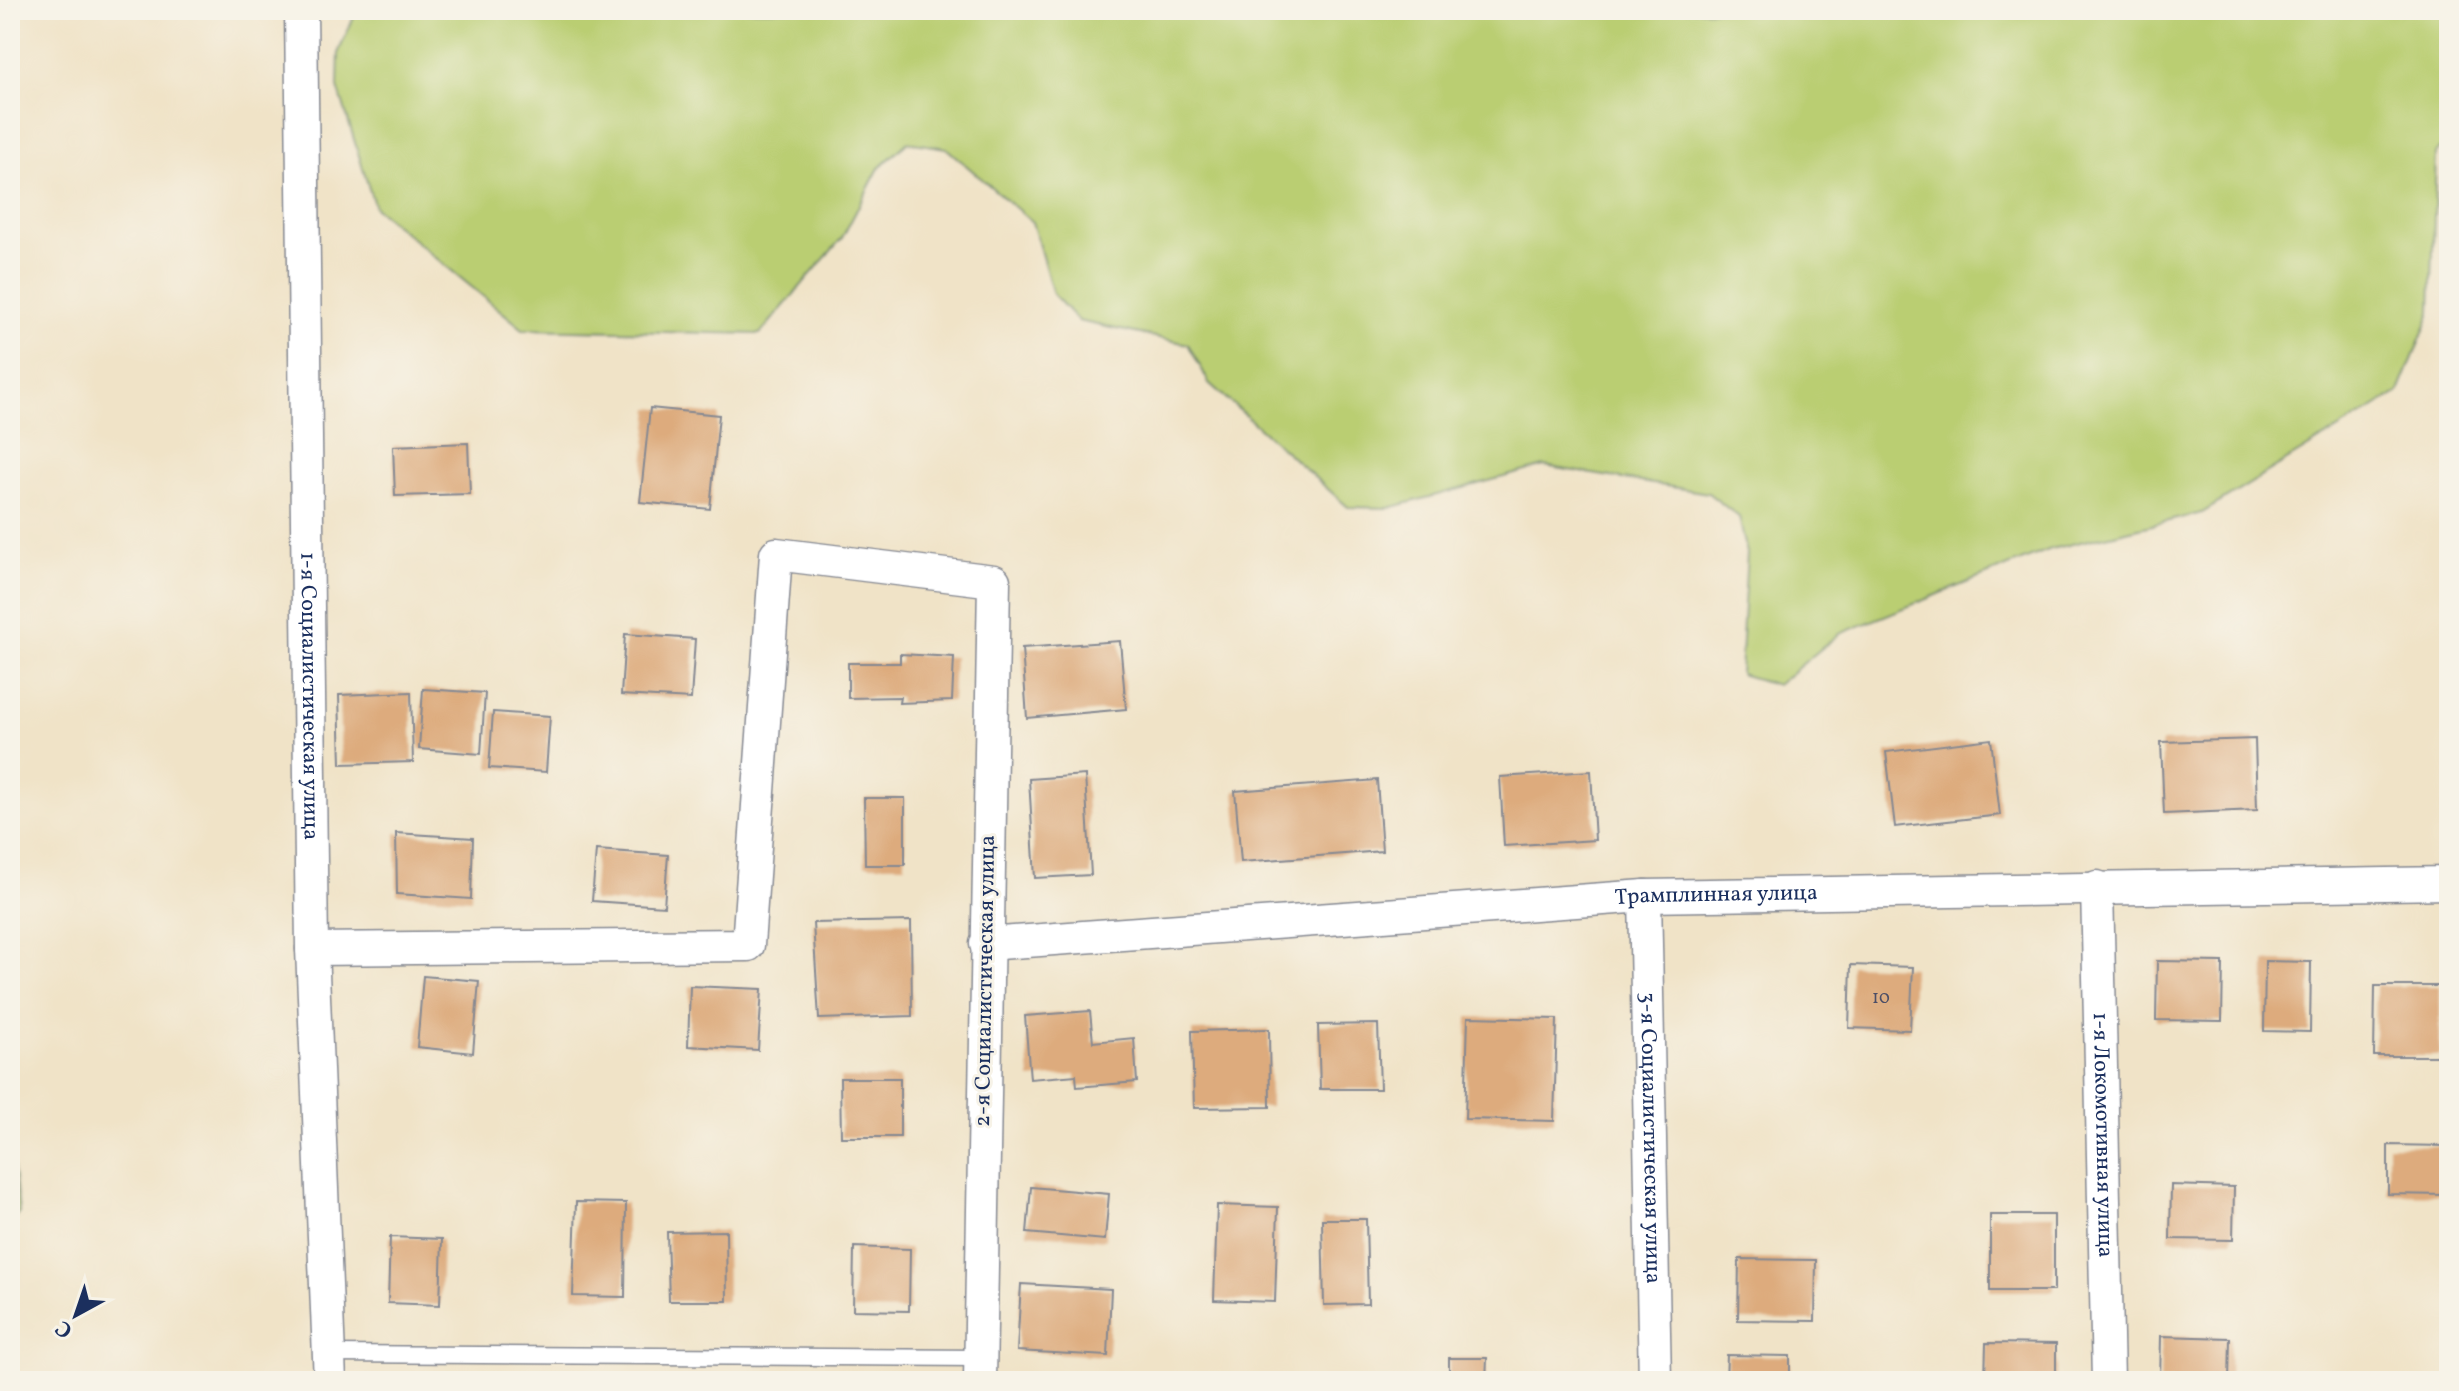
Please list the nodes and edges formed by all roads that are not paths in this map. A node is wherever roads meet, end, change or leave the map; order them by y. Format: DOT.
graph roads {
  1 [pos="301,10"];
  2 [pos="2449,883"];
  3 [pos="2097,887"];
  4 [pos="1645,896"];
  5 [pos="986,944"];
  6 [pos="312,949"];
  7 [pos="330,1368"];
  8 [pos="980,1370"];
  9 [pos="1655,1381"];
  10 [pos="2108,1381"];
  1 -- 6 [label="street, 1-я Социалистическая улица"];
  2 -- 3 [label="street, Трамплинная улица"];
  3 -- 4 [label="street, Трамплинная улица"];
  3 -- 10 [label="street, 1-я Локомотивная улица"];
  4 -- 5 [label="street, Трамплинная улица"];
  4 -- 9 [label="street, 3-я Социалистическая улица"];
  5 -- 6 [label="street, 2-я Социалистическая улица"];
  5 -- 8 [label="street, 2-я Социалистическая улица"];
  6 -- 7 [label="street, 1-я Социалистическая улица"];
  7 -- 8 [label="lane"];
}
